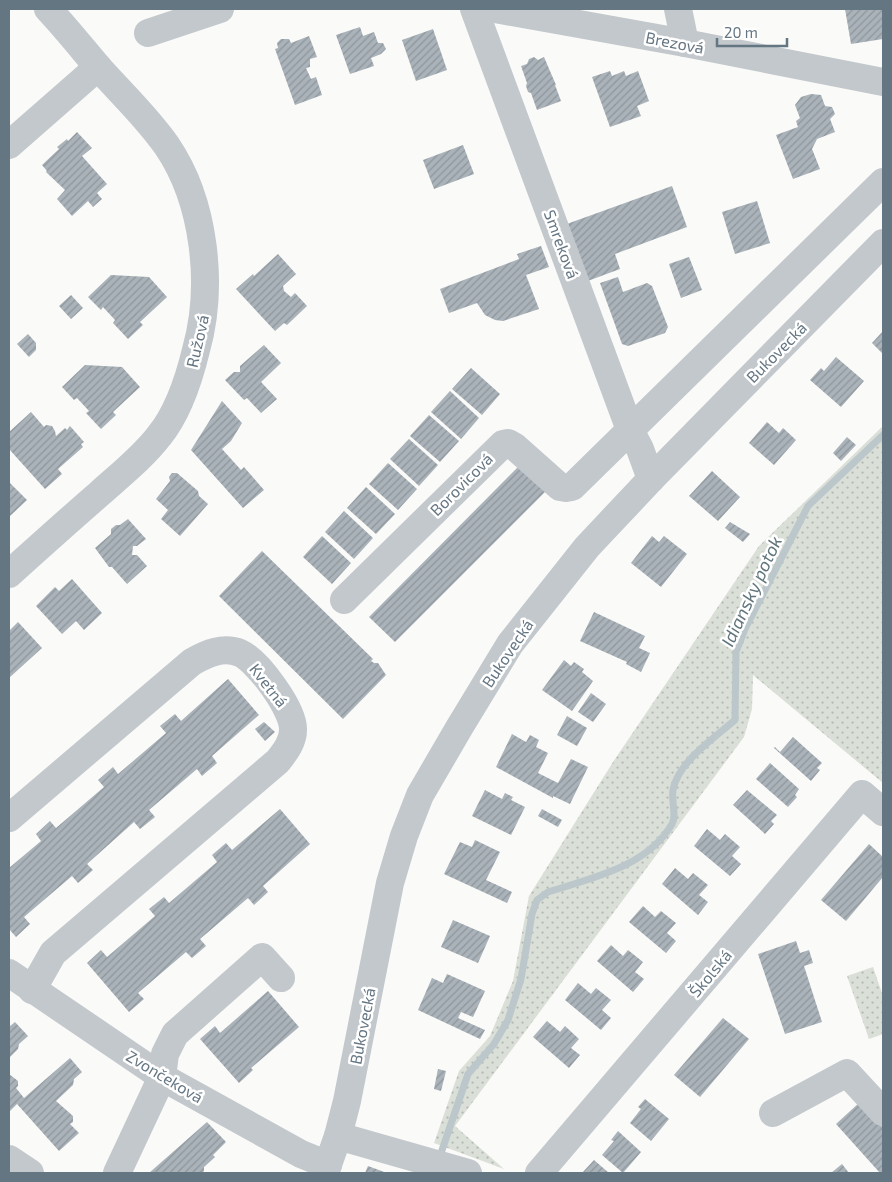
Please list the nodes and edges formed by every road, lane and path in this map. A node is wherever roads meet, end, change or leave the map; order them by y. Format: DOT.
graph roads {
  1 [pos="48,9"];
  2 [pos="220,9"];
  3 [pos="474,9"];
  4 [pos="495,9"];
  5 [pos="678,9"];
  6 [pos="148,33"];
  7 [pos="685,43"];
  8 [pos="98,67"];
  9 [pos="883,82"];
  10 [pos="9,145"];
  11 [pos="883,182"];
  12 [pos="883,243"];
  13 [pos="630,430"];
  14 [pos="651,479"];
  15 [pos="9,574"];
  16 [pos="344,600"];
  17 [pos="883,812"];
  18 [pos="9,818"];
  19 [pos="9,973"];
  20 [pos="281,978"];
  21 [pos="32,990"];
  22 [pos="162,1077"];
  23 [pos="883,1112"];
  24 [pos="773,1113"];
  25 [pos="338,1136"];
  26 [pos="9,1159"];
  27 [pos="327,1169"];
  28 [pos="458,1172"];
  29 [pos="30,1173"];
  30 [pos="118,1173"];
  31 [pos="539,1173"];
  1 -- 8 [label="street, Ružová"];
  2 -- 6 [label="street"];
  3 -- 13 [label="street, Smreková"];
  4 -- 7 [label="street, Brezová"];
  5 -- 7 [label="street"];
  7 -- 9 [label="street, Brezová"];
  8 -- 10 [label="street"];
  8 -- 15 [label="street, Ružová"];
  11 -- 13 [label="street"];
  12 -- 14 [label="street, Bukovecká"];
  13 -- 14 [label="street, Smreková"];
  13 -- 16 [label="street, Borovicová"];
  14 -- 25 [label="street, Bukovecká"];
  17 -- 31 [label="street, Školská"];
  18 -- 21 [label="street, Kvetná"];
  19 -- 21 [label="street, Zvončeková"];
  20 -- 22 [label="street"];
  21 -- 22 [label="street, Zvončeková"];
  22 -- 27 [label="street, Zvončeková"];
  22 -- 30 [label="street"];
  23 -- 24 [label="street"];
  25 -- 27 [label="street, Bukovecká"];
  25 -- 28 [label="street"];
  26 -- 29 [label="street"];
}
